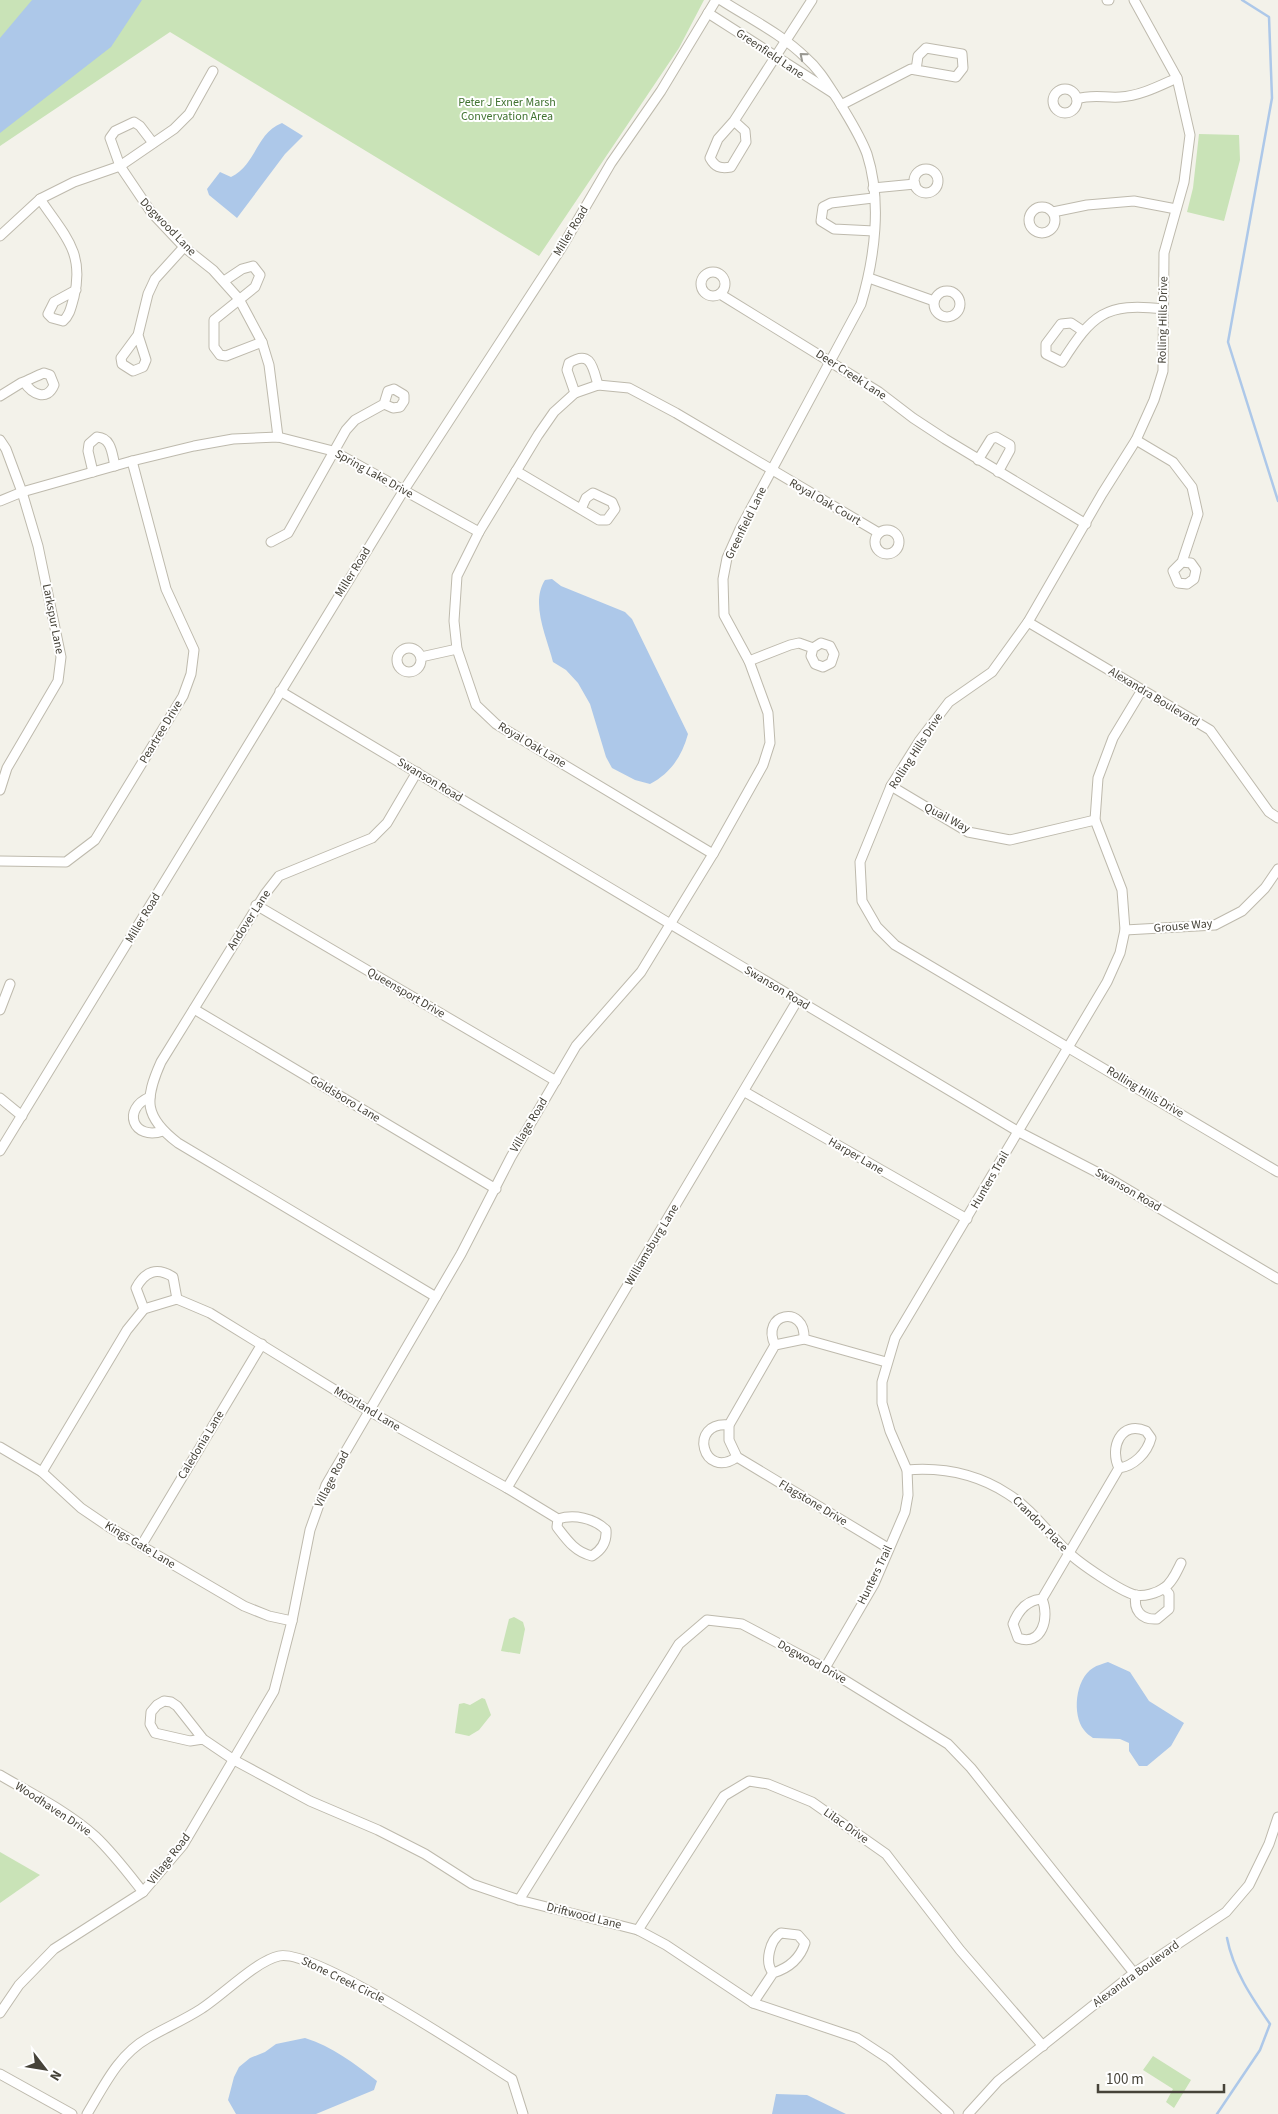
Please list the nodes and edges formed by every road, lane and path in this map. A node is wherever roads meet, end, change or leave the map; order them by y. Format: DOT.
graph roads {
  1 [pos="716,0"];
  2 [pos="721,0"];
  3 [pos="812,0"];
  4 [pos="1134,0"];
  5 [pos="708,14"];
  6 [pos="784,40"];
  7 [pos="774,56"];
  8 [pos="916,70"];
  9 [pos="214,71"];
  10 [pos="1177,78"];
  11 [pos="833,93"];
  12 [pos="1077,99"];
  13 [pos="841,105"];
  14 [pos="734,121"];
  15 [pos="153,143"];
  16 [pos="120,166"];
  17 [pos="915,184"];
  18 [pos="873,188"];
  19 [pos="873,198"];
  20 [pos="40,200"];
  21 [pos="1176,209"];
  22 [pos="1053,212"];
  23 [pos="874,231"];
  24 [pos="0,236"];
  25 [pos="184,247"];
  26 [pos="869,278"];
  27 [pos="224,282"];
  28 [pos="76,290"];
  29 [pos="720,294"];
  30 [pos="239,300"];
  31 [pos="934,301"];
  32 [pos="1163,309"];
  33 [pos="1082,331"];
  34 [pos="138,334"];
  35 [pos="262,342"];
  36 [pos="830,361"];
  37 [pos="24,382"];
  38 [pos="598,386"];
  39 [pos="575,393"];
  40 [pos="0,396"];
  41 [pos="384,404"];
  42 [pos="278,437"];
  43 [pos="0,440"];
  44 [pos="1136,440"];
  45 [pos="333,451"];
  46 [pos="978,460"];
  47 [pos="132,461"];
  48 [pos="115,466"];
  49 [pos="516,471"];
  50 [pos="772,471"];
  51 [pos="93,472"];
  52 [pos="998,472"];
  53 [pos="404,490"];
  54 [pos="22,492"];
  55 [pos="0,501"];
  56 [pos="581,509"];
  57 [pos="1086,524"];
  58 [pos="479,532"];
  59 [pos="879,533"];
  60 [pos="271,542"];
  61 [pos="1182,562"];
  62 [pos="1028,622"];
  63 [pos="457,648"];
  64 [pos="813,648"];
  65 [pos="421,657"];
  66 [pos="749,661"];
  67 [pos="1142,690"];
  68 [pos="280,691"];
  69 [pos="417,772"];
  70 [pos="892,786"];
  71 [pos="0,790"];
  72 [pos="1278,818"];
  73 [pos="1095,820"];
  74 [pos="713,854"];
  75 [pos="0,861"];
  76 [pos="1278,869"];
  77 [pos="256,905"];
  78 [pos="670,923"];
  79 [pos="1125,930"];
  80 [pos="10,984"];
  81 [pos="797,1001"];
  82 [pos="194,1009"];
  83 [pos="0,1010"];
  84 [pos="1068,1047"];
  85 [pos="556,1080"];
  86 [pos="745,1092"];
  87 [pos="150,1097"];
  88 [pos="0,1098"];
  89 [pos="22,1116"];
  90 [pos="163,1131"];
  91 [pos="1019,1132"];
  92 [pos="0,1150"];
  93 [pos="1278,1171"];
  94 [pos="496,1189"];
  95 [pos="967,1220"];
  96 [pos="1278,1279"];
  97 [pos="436,1297"];
  98 [pos="177,1299"];
  99 [pos="144,1309"];
  100 [pos="804,1339"];
  101 [pos="262,1344"];
  102 [pos="775,1345"];
  103 [pos="886,1362"];
  104 [pos="369,1411"];
  105 [pos="729,1426"];
  106 [pos="0,1447"];
  107 [pos="737,1457"];
  108 [pos="1119,1468"];
  109 [pos="907,1470"];
  110 [pos="42,1472"];
  111 [pos="507,1488"];
  112 [pos="558,1519"];
  113 [pos="141,1546"];
  114 [pos="888,1548"];
  115 [pos="1069,1554"];
  116 [pos="1181,1563"];
  117 [pos="1164,1588"];
  118 [pos="1136,1595"];
  119 [pos="1042,1599"];
  120 [pos="292,1622"];
  121 [pos="824,1668"];
  122 [pos="203,1739"];
  123 [pos="234,1760"];
  124 [pos="0,1775"];
  125 [pos="1278,1816"];
  126 [pos="143,1892"];
  127 [pos="519,1900"];
  128 [pos="638,1930"];
  129 [pos="773,1972"];
  130 [pos="1134,1973"];
  131 [pos="753,2003"];
  132 [pos="0,2013"];
  133 [pos="1043,2046"];
  134 [pos="0,2074"];
  135 [pos="72,2114"];
  136 [pos="87,2114"];
  137 [pos="523,2114"];
  138 [pos="949,2114"];
  139 [pos="968,2114"];
  1 -- 5 [label="street, Miller Road"];
  2 -- 6 [label="street, Greenfield Lane"];
  3 -- 6 [label="street"];
  4 -- 10 [label="street, Rolling Hills Drive"];
  5 -- 7 [label="street, Greenfield Lane"];
  5 -- 53 [label="street, Miller Road"];
  6 -- 7 [label="street"];
  11 -- 6 [label="street, Greenfield Lane, one-way"];
  7 -- 11 [label="street, Greenfield Lane"];
  7 -- 14 [label="street"];
  8 -- 8 [label="street"];
  8 -- 13 [label="street"];
  9 -- 15 [label="street"];
  10 -- 12 [label="street"];
  10 -- 21 [label="street, Rolling Hills Drive"];
  11 -- 13 [label="street, Greenfield Lane"];
  13 -- 18 [label="street, Greenfield Lane"];
  14 -- 14 [label="street"];
  15 -- 16 [label="street"];
  15 -- 16 [label="street"];
  16 -- 20 [label="street"];
  16 -- 25 [label="street, Dogwood Lane"];
  17 -- 18 [label="street"];
  18 -- 19 [label="street, Greenfield Lane"];
  19 -- 23 [label="street, Greenfield Lane"];
  19 -- 23 [label="street"];
  20 -- 24 [label="street"];
  20 -- 28 [label="street"];
  21 -- 22 [label="street"];
  21 -- 32 [label="street, Rolling Hills Drive"];
  23 -- 26 [label="street, Greenfield Lane"];
  25 -- 27 [label="street, Dogwood Lane"];
  25 -- 34 [label="street"];
  26 -- 31 [label="street"];
  26 -- 36 [label="street, Greenfield Lane"];
  27 -- 30 [label="street, Dogwood Lane"];
  27 -- 30 [label="street"];
  29 -- 36 [label="street, Deer Creek Lane"];
  30 -- 35 [label="street, Dogwood Lane"];
  30 -- 35 [label="street"];
  32 -- 33 [label="street"];
  32 -- 44 [label="street, Rolling Hills Drive"];
  33 -- 33 [label="street"];
  35 -- 42 [label="street, Dogwood Lane"];
  36 -- 46 [label="street, Deer Creek Lane"];
  36 -- 50 [label="street, Greenfield Lane"];
  37 -- 40 [label="street"];
  38 -- 39 [label="street, Royal Oak Lane"];
  38 -- 39 [label="street"];
  38 -- 50 [label="street, Royal Oak Lane"];
  39 -- 49 [label="street, Royal Oak Lane"];
  41 -- 45 [label="street"];
  42 -- 45 [label="street, Spring Lake Drive"];
  42 -- 47 [label="street, Spring Lake Drive"];
  43 -- 54 [label="street, Larkspur Lane"];
  44 -- 57 [label="street, Rolling Hills Drive"];
  44 -- 61 [label="street"];
  45 -- 53 [label="street, Spring Lake Drive"];
  45 -- 60 [label="street"];
  46 -- 52 [label="street, Deer Creek Lane"];
  46 -- 52 [label="street"];
  47 -- 48 [label="street, Spring Lake Drive"];
  47 -- 75 [label="street, Peartree Drive"];
  48 -- 51 [label="street, Spring Lake Drive"];
  48 -- 51 [label="street"];
  49 -- 56 [label="street"];
  49 -- 58 [label="street, Royal Oak Lane"];
  50 -- 59 [label="street, Royal Oak Court"];
  50 -- 66 [label="street, Greenfield Lane"];
  51 -- 54 [label="street, Spring Lake Drive"];
  52 -- 57 [label="street, Deer Creek Lane"];
  53 -- 58 [label="street, Spring Lake Drive"];
  53 -- 68 [label="street, Miller Road"];
  54 -- 55 [label="street, Spring Lake Drive"];
  54 -- 71 [label="street, Larkspur Lane"];
  57 -- 62 [label="street, Rolling Hills Drive"];
  58 -- 63 [label="street, Royal Oak Lane"];
  62 -- 67 [label="street, Alexandra Boulevard"];
  62 -- 70 [label="street, Rolling Hills Drive"];
  63 -- 65 [label="street"];
  63 -- 74 [label="street, Royal Oak Lane"];
  64 -- 66 [label="street"];
  66 -- 74 [label="street, Greenfield Lane"];
  67 -- 72 [label="street, Alexandra Boulevard"];
  67 -- 73 [label="street, Hunters Trail"];
  68 -- 69 [label="street, Swanson Road"];
  68 -- 89 [label="street, Miller Road"];
  69 -- 77 [label="street, Andover Lane"];
  69 -- 78 [label="street, Swanson Road"];
  70 -- 73 [label="street, Quail Way"];
  70 -- 84 [label="street, Rolling Hills Drive"];
  73 -- 79 [label="street, Hunters Trail"];
  74 -- 78 [label="street, Greenfield Lane"];
  76 -- 79 [label="street, Grouse Way"];
  77 -- 82 [label="street, Andover Lane"];
  77 -- 85 [label="street, Queensport Drive"];
  78 -- 81 [label="street, Swanson Road"];
  78 -- 85 [label="street, Village Road"];
  79 -- 84 [label="street, Hunters Trail"];
  80 -- 83 [label="street"];
  81 -- 86 [label="street, Williamsburg Lane"];
  81 -- 91 [label="street, Swanson Road"];
  82 -- 87 [label="street, Andover Lane"];
  82 -- 94 [label="street, Goldsboro Lane"];
  84 -- 91 [label="street, Hunters Trail"];
  84 -- 93 [label="street, Rolling Hills Drive"];
  85 -- 94 [label="street, Village Road"];
  86 -- 95 [label="street, Harper Lane"];
  86 -- 111 [label="street, Williamsburg Lane"];
  87 -- 90 [label="street"];
  87 -- 90 [label="street"];
  88 -- 89 [label="street"];
  89 -- 92 [label="street, Miller Road"];
  90 -- 97 [label="street"];
  91 -- 95 [label="street, Hunters Trail"];
  91 -- 96 [label="street, Swanson Road"];
  94 -- 97 [label="street, Village Road"];
  95 -- 103 [label="street, Hunters Trail"];
  97 -- 104 [label="street, Village Road"];
  98 -- 99 [label="street"];
  98 -- 99 [label="street"];
  98 -- 101 [label="street, Moorland Lane"];
  99 -- 110 [label="street"];
  100 -- 102 [label="street"];
  100 -- 102 [label="street"];
  100 -- 103 [label="street"];
  101 -- 104 [label="street, Moorland Lane"];
  101 -- 113 [label="street, Caledonia Lane"];
  102 -- 105 [label="street"];
  103 -- 109 [label="street, Hunters Trail"];
  104 -- 111 [label="street, Moorland Lane"];
  104 -- 120 [label="street, Village Road"];
  105 -- 107 [label="street"];
  105 -- 107 [label="street"];
  106 -- 110 [label="street, Kings Gate Lane"];
  107 -- 114 [label="street, Flagstone Drive"];
  108 -- 108 [label="street"];
  108 -- 115 [label="street"];
  109 -- 114 [label="street, Hunters Trail"];
  109 -- 115 [label="street, Crandon Place"];
  110 -- 113 [label="street, Kings Gate Lane"];
  111 -- 112 [label="street, Moorland Lane"];
  112 -- 112 [label="street"];
  113 -- 120 [label="street, Kings Gate Lane"];
  114 -- 121 [label="street, Hunters Trail"];
  115 -- 118 [label="street, Crandon Place"];
  115 -- 119 [label="street"];
  116 -- 117 [label="street"];
  117 -- 118 [label="street"];
  117 -- 118 [label="street"];
  119 -- 119 [label="street"];
  120 -- 123 [label="street, Village Road"];
  121 -- 127 [label="street, Dogwood Drive"];
  121 -- 130 [label="street, Dogwood Drive"];
  122 -- 122 [label="street, Driftwood Lane"];
  122 -- 123 [label="street, Driftwood Lane"];
  123 -- 126 [label="street, Village Road"];
  123 -- 127 [label="street, Driftwood Lane"];
  124 -- 126 [label="street, Woodhaven Drive"];
  125 -- 130 [label="street, Alexandra Boulevard"];
  126 -- 132 [label="street, Village Road"];
  127 -- 128 [label="street, Driftwood Lane"];
  128 -- 131 [label="street, Driftwood Lane"];
  128 -- 133 [label="street, Lilac Drive"];
  129 -- 129 [label="street"];
  129 -- 131 [label="street"];
  130 -- 133 [label="street, Alexandra Boulevard"];
  131 -- 138 [label="street, Driftwood Lane"];
  133 -- 139 [label="street, Alexandra Boulevard"];
  134 -- 135 [label="street"];
  136 -- 137 [label="street, Stone Creek Circle"];
}
